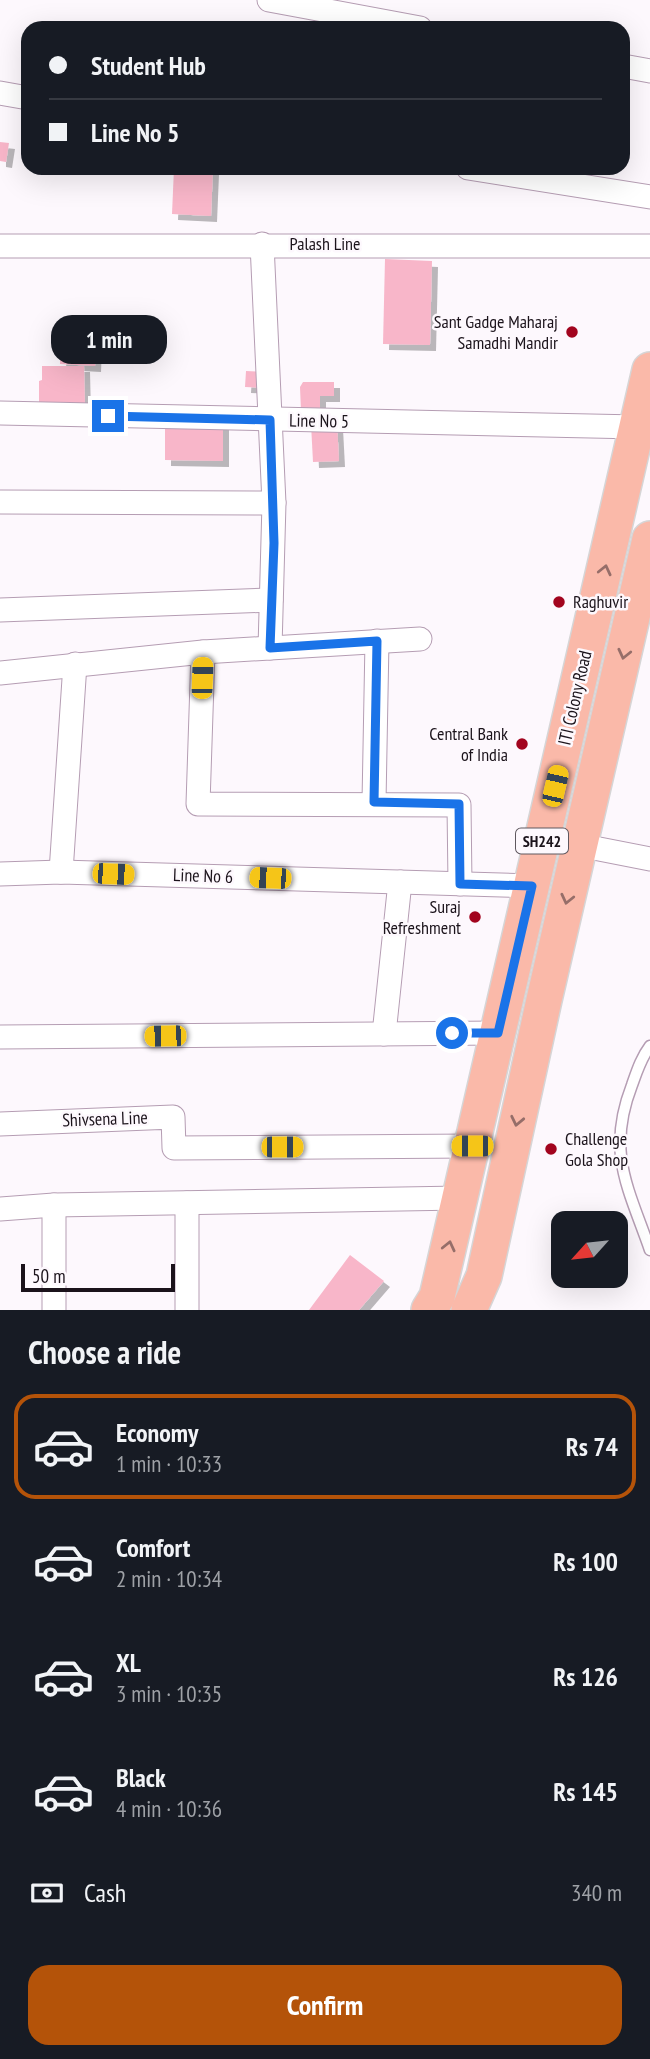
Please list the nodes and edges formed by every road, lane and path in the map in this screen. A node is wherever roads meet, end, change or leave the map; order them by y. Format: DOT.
graph roads {
  1 [pos="269,0"];
  2 [pos="382,21"];
  3 [pos="630,67"];
  4 [pos="650,71"];
  5 [pos="0,93"];
  6 [pos="21,97"];
  7 [pos="512,175"];
  8 [pos="650,197"];
  9 [pos="262,244"];
  10 [pos="0,246"];
  11 [pos="650,246"];
  12 [pos="650,370"];
  13 [pos="0,413"];
  14 [pos="270,420"];
  15 [pos="638,427"];
  16 [pos="0,502"];
  17 [pos="274,503"];
  18 [pos="650,539"];
  19 [pos="271,600"];
  20 [pos="0,610"];
  21 [pos="420,639"];
  22 [pos="377,641"];
  23 [pos="270,648"];
  24 [pos="203,652"];
  25 [pos="75,664"];
  26 [pos="0,673"];
  27 [pos="374,802"];
  28 [pos="543,838"];
  29 [pos="579,845"];
  30 [pos="650,859"];
  31 [pos="61,872"];
  32 [pos="0,874"];
  33 [pos="400,882"];
  34 [pos="460,884"];
  35 [pos="532,886"];
  36 [pos="498,1033"];
  37 [pos="384,1034"];
  38 [pos="0,1037"];
  39 [pos="650,1046"];
  40 [pos="0,1124"];
  41 [pos="472,1146"];
  42 [pos="460,1198"];
  43 [pos="187,1203"];
  44 [pos="54,1205"];
  45 [pos="0,1209"];
  46 [pos="650,1250"];
  47 [pos="54,1310"];
  48 [pos="187,1310"];
  49 [pos="429,1310"];
  50 [pos="469,1310"];
  1 -- 2 [label="street"];
  3 -- 4 [label="street"];
  5 -- 6 [label="street"];
  7 -- 8 [label="street"];
  9 -- 10 [label="street, Palash Line"];
  9 -- 11 [label="street, Palash Line"];
  9 -- 14 [label="street"];
  12 -- 15 [label="main road, ITI Colony Road / SH242"];
  13 -- 14 [label="street, Line No 5"];
  14 -- 15 [label="street, Line No 5"];
  14 -- 17 [label="street"];
  28 -- 15 [label="main road, ITI Colony Road / SH242, one-way"];
  16 -- 17 [label="street"];
  17 -- 19 [label="street"];
  18 -- 29 [label="main road, SH242, one-way"];
  19 -- 20 [label="street"];
  19 -- 23 [label="street"];
  21 -- 22 [label="street"];
  22 -- 23 [label="street"];
  22 -- 27 [label="street"];
  23 -- 24 [label="street"];
  24 -- 25 [label="street"];
  24 -- 27 [label="street"];
  25 -- 26 [label="street"];
  25 -- 31 [label="street"];
  27 -- 34 [label="street"];
  28 -- 29 [label="street"];
  28 -- 35 [label="main road, ITI Colony Road / SH242"];
  29 -- 30 [label="street"];
  29 -- 50 [label="main road, SH242, one-way"];
  31 -- 32 [label="street, Line No 6"];
  31 -- 33 [label="street, Line No 6"];
  33 -- 34 [label="street, Line No 6"];
  33 -- 37 [label="street"];
  34 -- 35 [label="street, Line No 6"];
  35 -- 36 [label="main road, ITI Colony Road / SH242"];
  36 -- 37 [label="street"];
  36 -- 41 [label="main road, ITI Colony Road / SH242"];
  37 -- 38 [label="street"];
  39 -- 46 [label="lane"];
  40 -- 41 [label="street, Shivsena Line"];
  41 -- 42 [label="main road, ITI Colony Road / SH242"];
  42 -- 43 [label="street"];
  49 -- 42 [label="main road, ITI Colony Road / SH242, one-way"];
  43 -- 44 [label="street"];
  43 -- 48 [label="street"];
  44 -- 45 [label="street"];
  44 -- 47 [label="street"];
}
